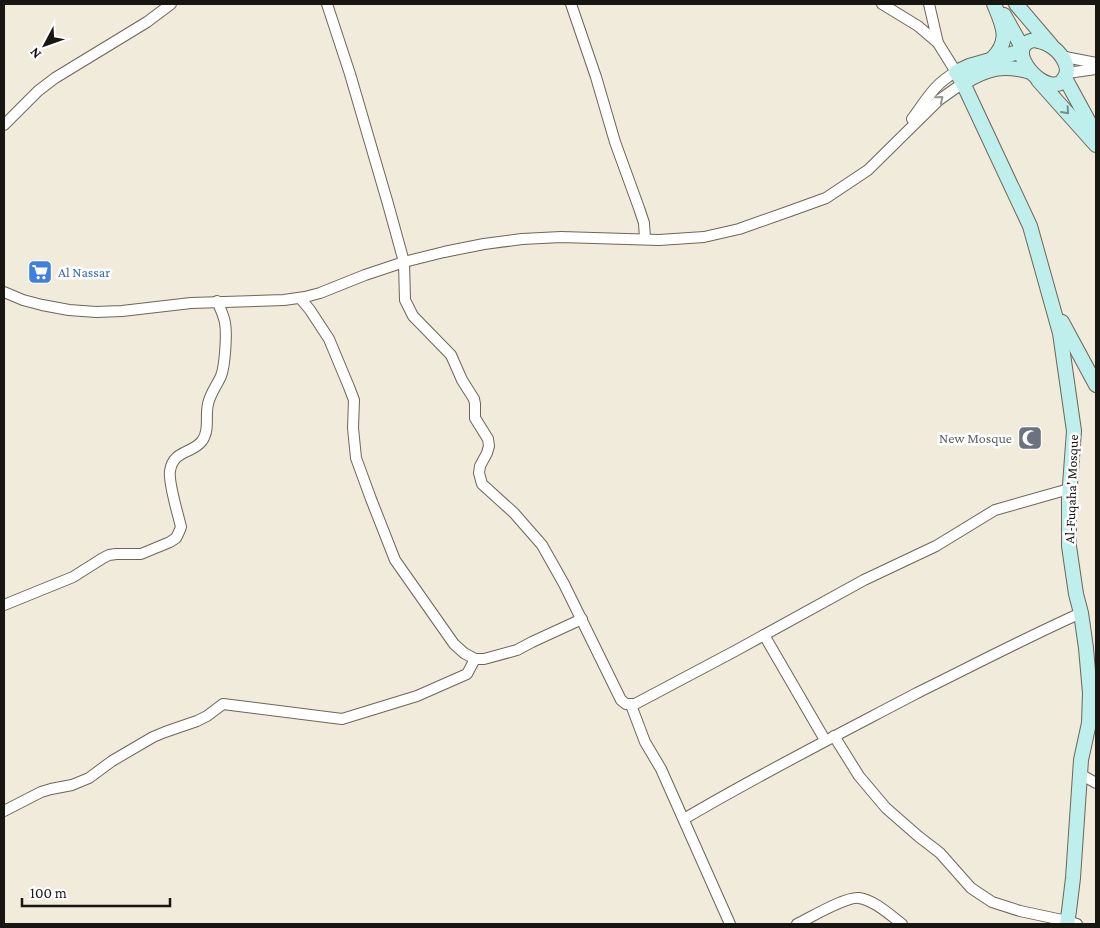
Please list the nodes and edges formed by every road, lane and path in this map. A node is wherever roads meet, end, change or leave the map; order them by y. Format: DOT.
graph roads {
  1 [pos="171,4"];
  2 [pos="327,4"];
  3 [pos="571,4"];
  4 [pos="882,4"];
  5 [pos="929,4"];
  6 [pos="994,4"];
  7 [pos="998,4"];
  8 [pos="1016,4"];
  9 [pos="938,43"];
  10 [pos="1022,49"];
  11 [pos="1057,52"];
  12 [pos="992,59"];
  13 [pos="1096,64"];
  14 [pos="1096,69"];
  15 [pos="1034,75"];
  16 [pos="1066,75"];
  17 [pos="959,77"];
  18 [pos="4,125"];
  19 [pos="1096,135"];
  20 [pos="1096,145"];
  21 [pos="645,239"];
  22 [pos="404,262"];
  23 [pos="4,292"];
  24 [pos="1049,295"];
  25 [pos="300,298"];
  26 [pos="217,302"];
  27 [pos="1096,385"];
  28 [pos="1070,489"];
  29 [pos="4,605"];
  30 [pos="1081,613"];
  31 [pos="582,619"];
  32 [pos="764,635"];
  33 [pos="475,659"];
  34 [pos="630,705"];
  35 [pos="1093,720"];
  36 [pos="830,738"];
  37 [pos="1080,774"];
  38 [pos="1096,783"];
  39 [pos="4,811"];
  40 [pos="684,819"];
  41 [pos="814,921"];
  42 [pos="1070,923"];
  43 [pos="730,924"];
  44 [pos="797,924"];
  45 [pos="902,924"];
  1 -- 18 [label="street"];
  2 -- 22 [label="street"];
  3 -- 21 [label="street"];
  4 -- 9 [label="street"];
  5 -- 9 [label="street"];
  6 -- 12 [label="street"];
  7 -- 10 [label="street"];
  8 -- 11 [label="street"];
  9 -- 17 [label="street"];
  10 -- 11 [label="street"];
  10 -- 12 [label="street"];
  10 -- 15 [label="street"];
  11 -- 13 [label="street"];
  11 -- 16 [label="street"];
  12 -- 17 [label="street"];
  14 -- 16 [label="street"];
  15 -- 16 [label="street"];
  15 -- 17 [label="street"];
  15 -- 20 [label="street, one-way"];
  16 -- 19 [label="street"];
  17 -- 21 [label="street"];
  17 -- 24 [label="street, Al-Fuqaha' Mosque"];
  21 -- 22 [label="street"];
  22 -- 25 [label="street"];
  22 -- 31 [label="street"];
  23 -- 26 [label="street"];
  24 -- 27 [label="street"];
  24 -- 28 [label="street, Al-Fuqaha' Mosque"];
  25 -- 26 [label="street"];
  25 -- 33 [label="street"];
  26 -- 29 [label="street"];
  28 -- 30 [label="street, Al-Fuqaha' Mosque"];
  28 -- 32 [label="street"];
  30 -- 35 [label="street, Al-Fuqaha' Mosque"];
  30 -- 36 [label="street"];
  31 -- 33 [label="street"];
  31 -- 34 [label="street"];
  32 -- 34 [label="street"];
  32 -- 36 [label="street"];
  33 -- 39 [label="street"];
  34 -- 40 [label="street"];
  35 -- 37 [label="street, Al-Fuqaha' Mosque"];
  36 -- 40 [label="street"];
  36 -- 42 [label="street"];
  37 -- 38 [label="street"];
  37 -- 42 [label="street, Al-Fuqaha' Mosque"];
  40 -- 43 [label="street"];
  41 -- 44 [label="street"];
  41 -- 45 [label="street"];
}
